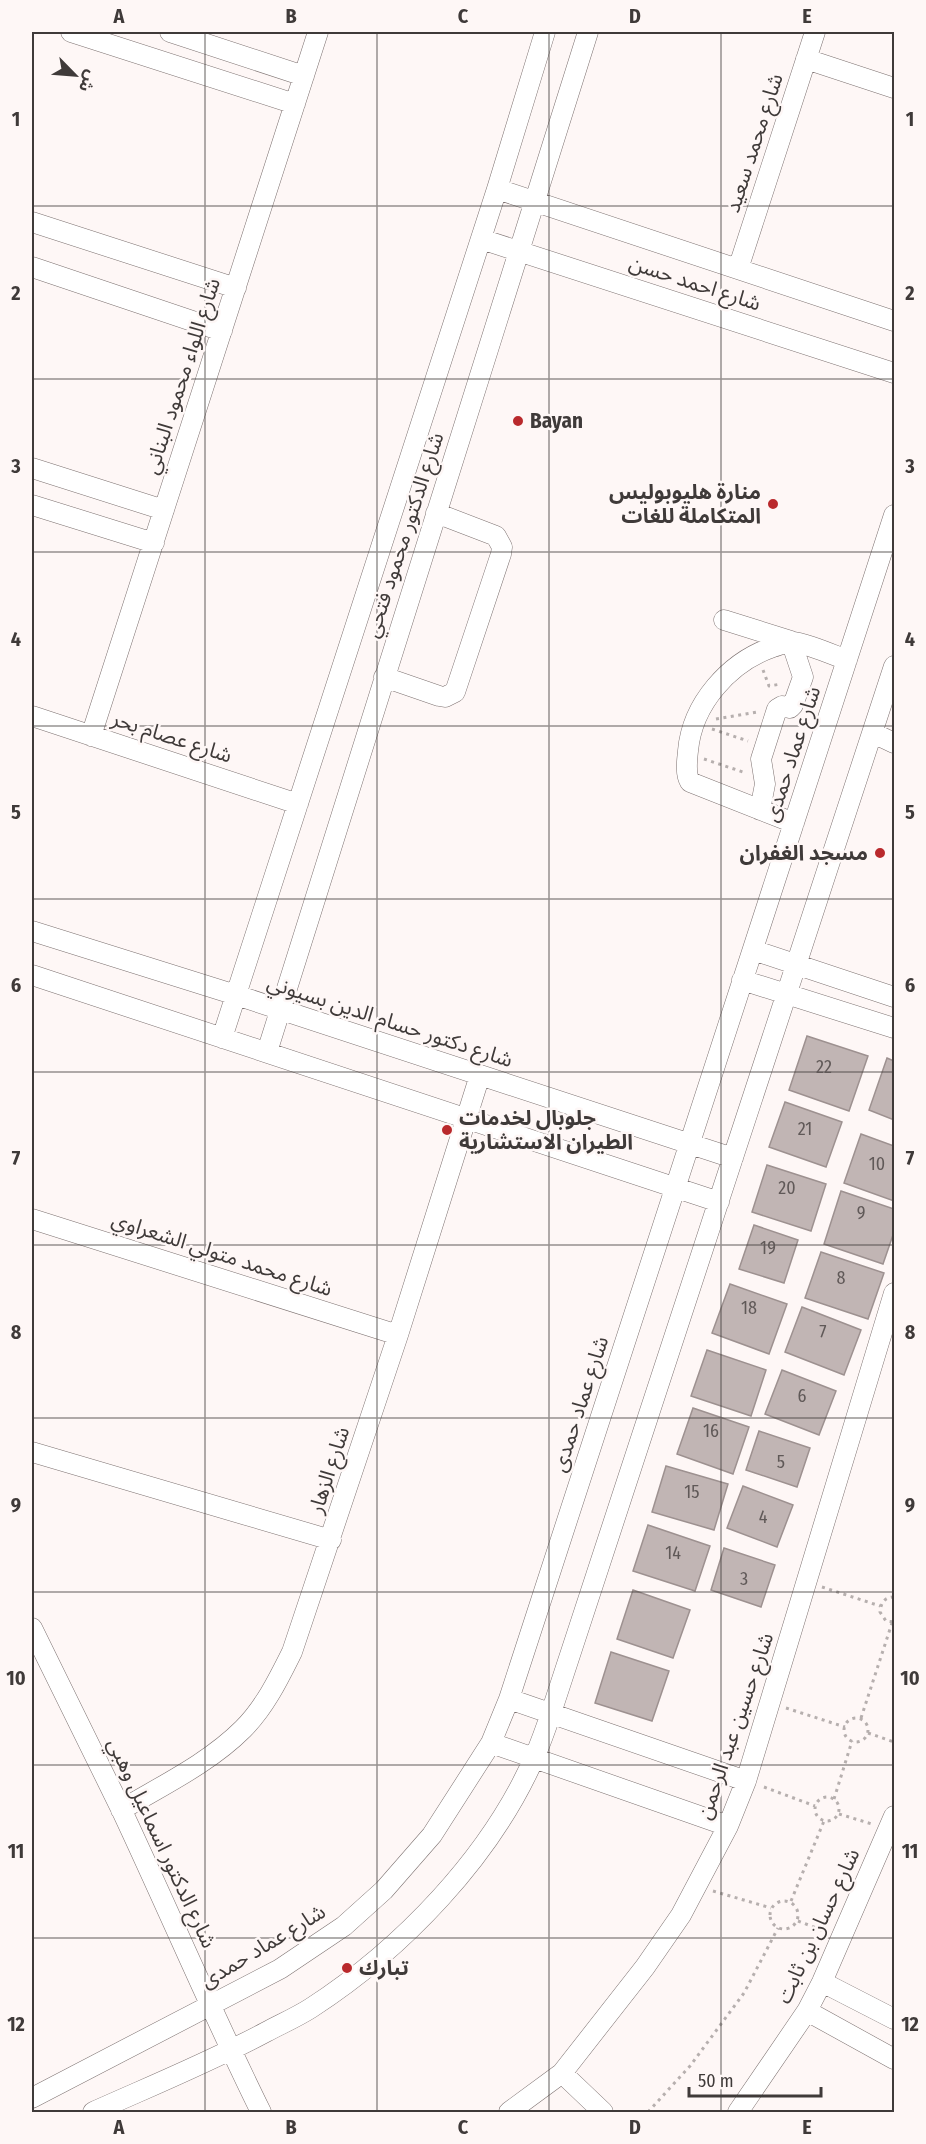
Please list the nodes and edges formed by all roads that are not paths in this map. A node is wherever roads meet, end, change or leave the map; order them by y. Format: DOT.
graph roads {
  1 [pos="71,32"];
  2 [pos="170,32"];
  3 [pos="318,32"];
  4 [pos="545,32"];
  5 [pos="588,32"];
  6 [pos="815,32"];
  7 [pos="806,59"];
  8 [pos="304,76"];
  9 [pos="894,88"];
  10 [pos="295,104"];
  11 [pos="497,189"];
  12 [pos="535,202"];
  13 [pos="32,222"];
  14 [pos="481,239"];
  15 [pos="519,251"];
  16 [pos="32,267"];
  17 [pos="738,269"];
  18 [pos="236,288"];
  19 [pos="894,321"];
  20 [pos="222,331"];
  21 [pos="894,373"];
  22 [pos="32,468"];
  23 [pos="32,505"];
  24 [pos="164,510"];
  25 [pos="436,513"];
  26 [pos="894,515"];
  27 [pos="154,543"];
  28 [pos="724,620"];
  29 [pos="791,641"];
  30 [pos="847,660"];
  31 [pos="894,666"];
  32 [pos="384,678"];
  33 [pos="32,716"];
  34 [pos="873,733"];
  35 [pos="91,736"];
  36 [pos="894,743"];
  37 [pos="298,804"];
  38 [pos="760,810"];
  39 [pos="794,823"];
  40 [pos="32,931"];
  41 [pos="753,950"];
  42 [pos="796,965"];
  43 [pos="32,975"];
  44 [pos="742,980"];
  45 [pos="787,994"];
  46 [pos="236,995"];
  47 [pos="894,998"];
  48 [pos="280,1010"];
  49 [pos="894,1028"];
  50 [pos="222,1038"];
  51 [pos="267,1052"];
  52 [pos="480,1075"];
  53 [pos="466,1119"];
  54 [pos="690,1143"];
  55 [pos="733,1158"];
  56 [pos="675,1188"];
  57 [pos="718,1202"];
  58 [pos="32,1219"];
  59 [pos="894,1293"];
  60 [pos="398,1335"];
  61 [pos="888,1336"];
  62 [pos="32,1452"];
  63 [pos="331,1540"];
  64 [pos="32,1628"];
  65 [pos="509,1699"];
  66 [pos="551,1713"];
  67 [pos="491,1743"];
  68 [pos="534,1758"];
  69 [pos="746,1781"];
  70 [pos="121,1810"];
  71 [pos="892,1822"];
  72 [pos="728,1826"];
  73 [pos="822,1982"];
  74 [pos="212,2006"];
  75 [pos="807,2011"];
  76 [pos="894,2019"];
  77 [pos="230,2051"];
  78 [pos="894,2059"];
  79 [pos="562,2073"];
  80 [pos="32,2098"];
  81 [pos="93,2112"];
  82 [pos="261,2112"];
  83 [pos="509,2112"];
  84 [pos="603,2112"];
  85 [pos="738,2112"];
  1 -- 10 [label="street"];
  2 -- 8 [label="street"];
  3 -- 8 [label="street, شارع اللواء محمود البناني"];
  4 -- 11 [label="street, شارع الدكتور محمود فتحي"];
  5 -- 12 [label="street, شارع الدكتور محمود فتحي"];
  6 -- 7 [label="street, شارع محمد سعيد"];
  7 -- 9 [label="street"];
  7 -- 17 [label="street, شارع محمد سعيد"];
  8 -- 10 [label="street, شارع اللواء محمود البناني"];
  10 -- 18 [label="street, شارع اللواء محمود البناني"];
  11 -- 12 [label="street, شارع احمد حسن"];
  11 -- 14 [label="street, شارع الدكتور محمود فتحي"];
  12 -- 15 [label="street, شارع الدكتور محمود فتحي"];
  12 -- 17 [label="street, شارع احمد حسن"];
  13 -- 18 [label="street"];
  14 -- 15 [label="street, شارع احمد حسن"];
  14 -- 37 [label="street, شارع الدكتور محمود فتحي"];
  15 -- 21 [label="street, شارع احمد حسن"];
  15 -- 25 [label="street, شارع الدكتور محمود فتحي"];
  16 -- 20 [label="street"];
  17 -- 19 [label="street, شارع احمد حسن"];
  18 -- 20 [label="street, شارع اللواء محمود البناني"];
  20 -- 24 [label="street, شارع اللواء محمود البناني"];
  22 -- 24 [label="street"];
  23 -- 27 [label="street"];
  24 -- 27 [label="street, شارع اللواء محمود البناني"];
  25 -- 32 [label="street, شارع الدكتور محمود فتحي"];
  25 -- 32 [label="street"];
  26 -- 30 [label="street, شارع عماد حمدى"];
  27 -- 35 [label="street, شارع اللواء محمود البناني"];
  28 -- 29 [label="street"];
  29 -- 30 [label="street"];
  29 -- 38 [label="street"];
  29 -- 38 [label="street"];
  30 -- 39 [label="street, شارع عماد حمدى"];
  31 -- 34 [label="street"];
  32 -- 48 [label="street, شارع الدكتور محمود فتحي"];
  33 -- 35 [label="street, شارع عصام بحر"];
  34 -- 36 [label="street"];
  34 -- 42 [label="street"];
  35 -- 37 [label="street, شارع عصام بحر"];
  37 -- 46 [label="street, شارع الدكتور محمود فتحي"];
  38 -- 39 [label="street"];
  39 -- 41 [label="street, شارع عماد حمدى"];
  40 -- 46 [label="street, شارع دكتور حسام الدين بسيوني"];
  41 -- 42 [label="street"];
  41 -- 44 [label="street, شارع عماد حمدى"];
  42 -- 45 [label="street"];
  42 -- 47 [label="street"];
  43 -- 50 [label="street"];
  44 -- 45 [label="street"];
  44 -- 54 [label="street, شارع عماد حمدى"];
  45 -- 49 [label="street"];
  45 -- 55 [label="street"];
  46 -- 48 [label="street, شارع دكتور حسام الدين بسيوني"];
  46 -- 50 [label="street, شارع الدكتور محمود فتحي"];
  48 -- 51 [label="street, شارع الدكتور محمود فتحي"];
  48 -- 52 [label="street, شارع دكتور حسام الدين بسيوني"];
  50 -- 51 [label="street"];
  51 -- 53 [label="street"];
  52 -- 53 [label="street, شارع الزهار"];
  52 -- 54 [label="street, شارع دكتور حسام الدين بسيوني"];
  53 -- 56 [label="street"];
  53 -- 60 [label="street, شارع الزهار"];
  54 -- 55 [label="street, شارع دكتور حسام الدين بسيوني"];
  54 -- 56 [label="street, شارع عماد حمدى"];
  55 -- 57 [label="street"];
  56 -- 57 [label="street"];
  56 -- 65 [label="street, شارع عماد حمدى"];
  57 -- 66 [label="street"];
  58 -- 60 [label="street, شارع محمد متولي الشعراوي"];
  59 -- 61 [label="street, شارع حسين عبد الرحمن"];
  60 -- 63 [label="street, شارع الزهار"];
  61 -- 69 [label="street, شارع حسين عبد الرحمن"];
  62 -- 63 [label="street"];
  63 -- 70 [label="street, شارع الزهار"];
  64 -- 70 [label="street, شارع الدكتور اسماعيل وهبي"];
  65 -- 66 [label="street"];
  65 -- 67 [label="street, شارع عماد حمدى"];
  66 -- 68 [label="street"];
  66 -- 69 [label="street"];
  67 -- 68 [label="street"];
  67 -- 74 [label="street, شارع عماد حمدى"];
  68 -- 72 [label="street"];
  68 -- 77 [label="street"];
  69 -- 72 [label="street, شارع حسين عبد الرحمن"];
  70 -- 74 [label="street, شارع الدكتور اسماعيل وهبي"];
  71 -- 73 [label="street, شارع حسان بن ثابت"];
  72 -- 79 [label="street, شارع حسين عبد الرحمن"];
  73 -- 75 [label="street, شارع حسان بن ثابت"];
  73 -- 76 [label="street"];
  74 -- 77 [label="street, شارع الدكتور اسماعيل وهبي"];
  74 -- 80 [label="street, شارع عماد حمدى"];
  75 -- 78 [label="street"];
  75 -- 85 [label="street, شارع حسان بن ثابت"];
  77 -- 81 [label="street"];
  77 -- 82 [label="street, شارع الدكتور اسماعيل وهبي"];
  79 -- 83 [label="street, شارع حسين عبد الرحمن"];
  79 -- 84 [label="street"];
}
